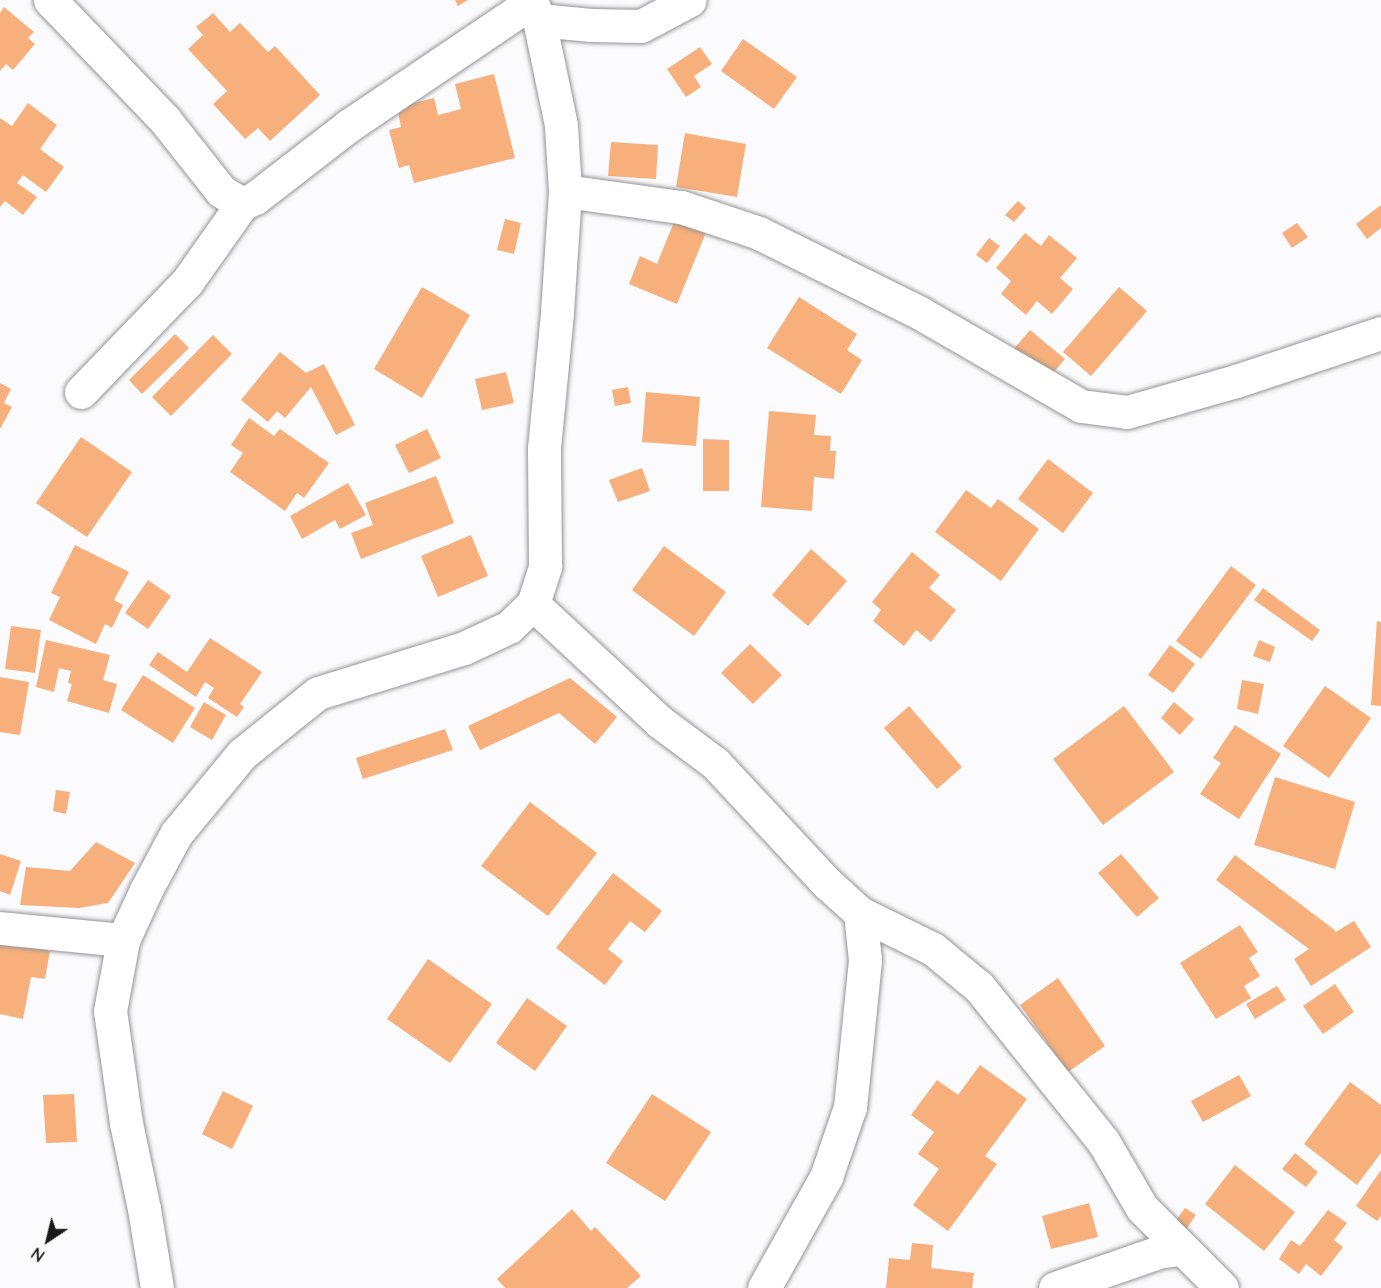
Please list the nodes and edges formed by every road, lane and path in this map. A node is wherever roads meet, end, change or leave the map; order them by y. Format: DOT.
graph roads {
  1 [pos="50,0"];
  2 [pos="690,0"];
  3 [pos="534,8"];
  4 [pos="565,191"];
  5 [pos="242,204"];
  6 [pos="1381,333"];
  7 [pos="81,392"];
  8 [pos="532,604"];
  9 [pos="860,913"];
  10 [pos="0,928"];
  11 [pos="123,940"];
  12 [pos="1180,1248"];
  13 [pos="157,1288"];
  14 [pos="764,1288"];
  15 [pos="1055,1288"];
  16 [pos="1222,1288"];
  1 -- 5 [label="street"];
  2 -- 3 [label="street"];
  3 -- 4 [label="street"];
  3 -- 5 [label="street"];
  4 -- 6 [label="street"];
  4 -- 8 [label="street"];
  5 -- 7 [label="street"];
  8 -- 9 [label="street"];
  8 -- 11 [label="street"];
  9 -- 12 [label="street"];
  9 -- 14 [label="street"];
  10 -- 11 [label="street"];
  11 -- 13 [label="street"];
  12 -- 15 [label="street"];
  12 -- 16 [label="street"];
}
